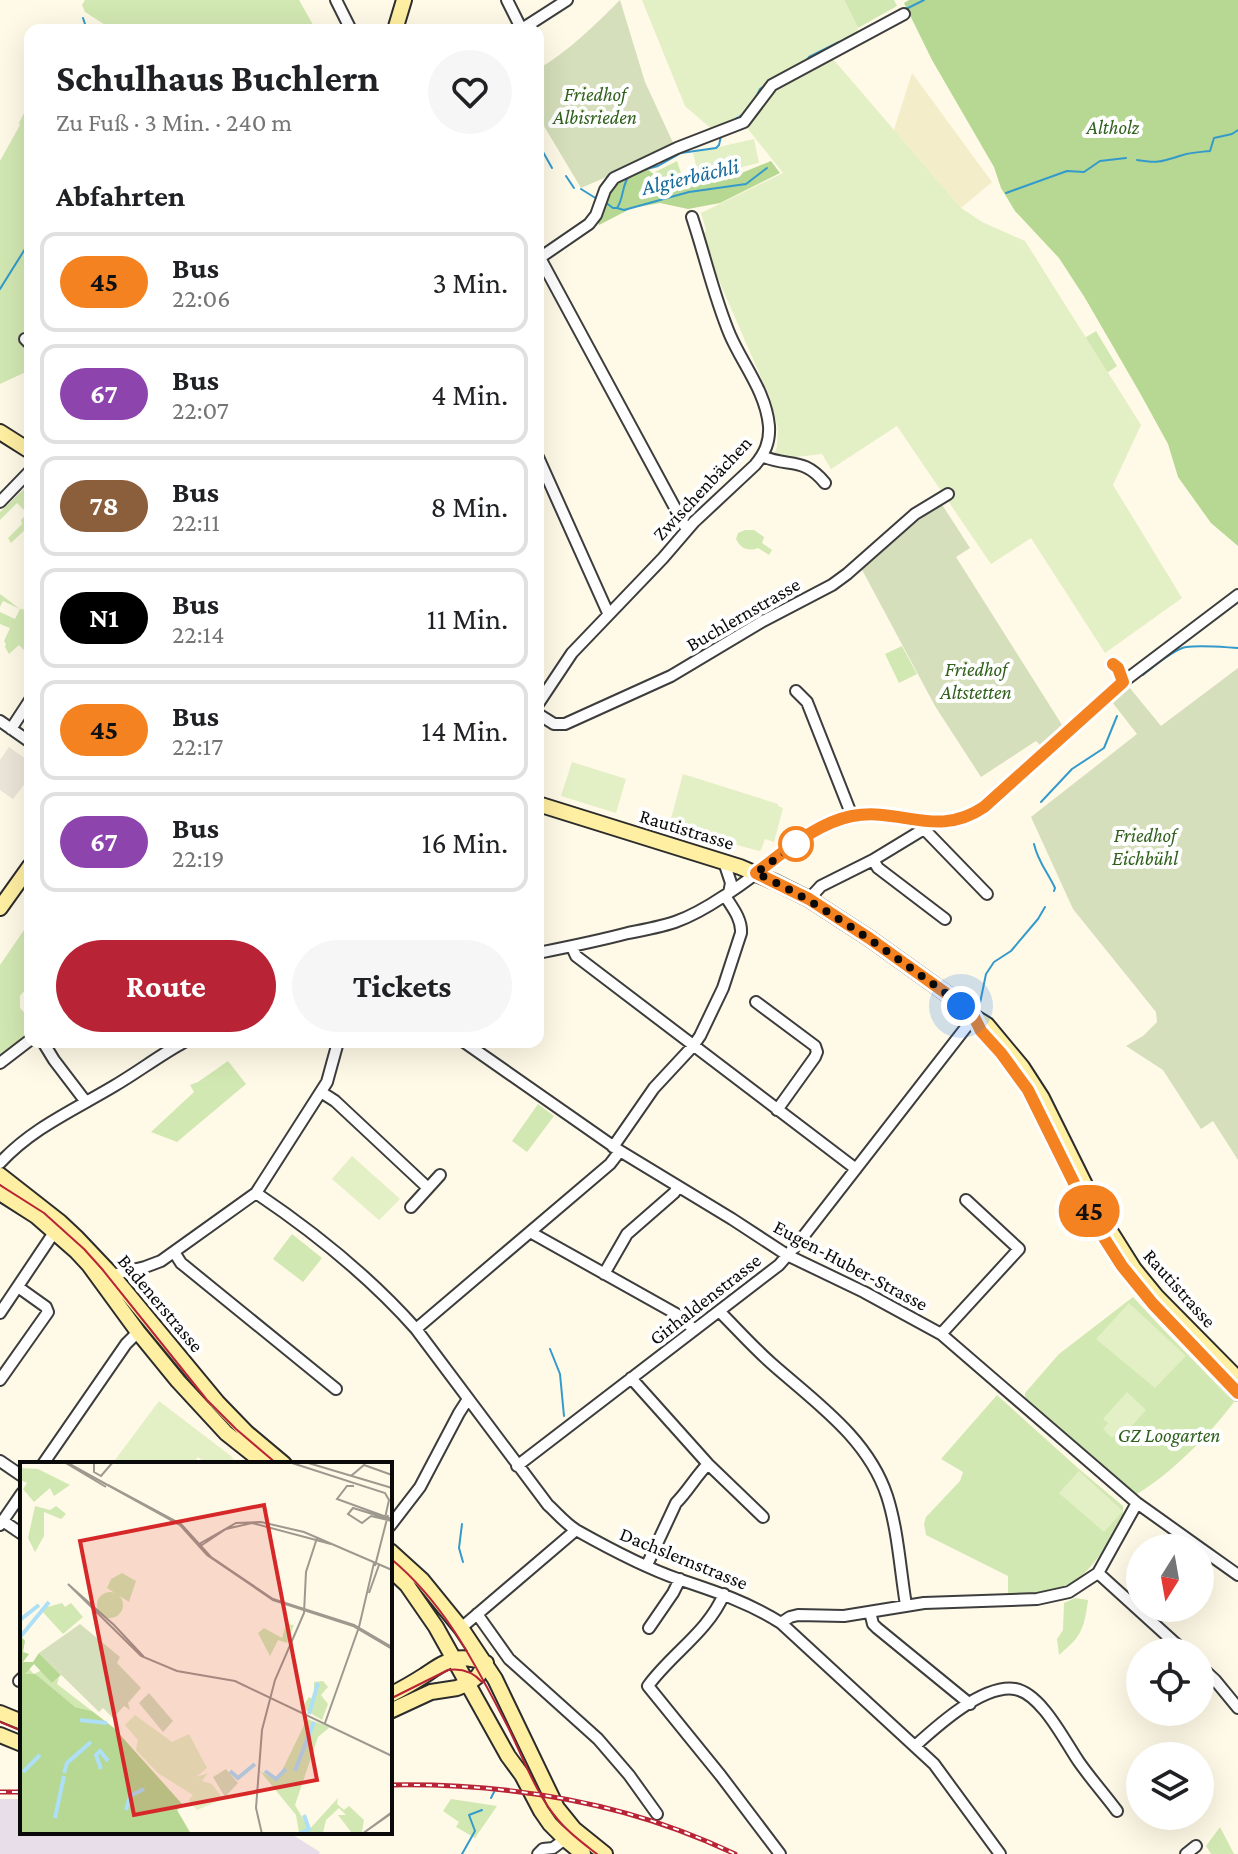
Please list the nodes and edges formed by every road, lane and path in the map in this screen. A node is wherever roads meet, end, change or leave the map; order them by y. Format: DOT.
graph roads {
  1 [pos="336,0"];
  2 [pos="404,0"];
  3 [pos="507,0"];
  4 [pos="567,0"];
  5 [pos="904,14"];
  6 [pos="348,24"];
  7 [pos="397,24"];
  8 [pos="519,24"];
  9 [pos="530,24"];
  10 [pos="692,217"];
  11 [pos="544,254"];
  12 [pos="544,267"];
  13 [pos="0,432"];
  14 [pos="24,447"];
  15 [pos="762,456"];
  16 [pos="544,470"];
  17 [pos="24,477"];
  18 [pos="825,483"];
  19 [pos="948,494"];
  20 [pos="0,502"];
  21 [pos="687,530"];
  22 [pos="1238,595"];
  23 [pos="608,613"];
  24 [pos="796,691"];
  25 [pos="544,695"];
  26 [pos="24,709"];
  27 [pos="544,718"];
  28 [pos="0,721"];
  29 [pos="11,729"];
  30 [pos="24,738"];
  31 [pos="544,806"];
  32 [pos="852,816"];
  33 [pos="924,825"];
  34 [pos="873,860"];
  35 [pos="724,862"];
  36 [pos="756,873"];
  37 [pos="24,874"];
  38 [pos="727,894"];
  39 [pos="987,894"];
  40 [pos="809,899"];
  41 [pos="0,908"];
  42 [pos="945,919"];
  43 [pos="572,947"];
  44 [pos="544,952"];
  45 [pos="756,1002"];
  46 [pos="974,1017"];
  47 [pos="24,1045"];
  48 [pos="693,1046"];
  49 [pos="47,1048"];
  50 [pos="174,1048"];
  51 [pos="337,1048"];
  52 [pos="473,1048"];
  53 [pos="0,1063"];
  54 [pos="321,1092"];
  55 [pos="86,1102"];
  56 [pos="777,1110"];
  57 [pos="616,1149"];
  58 [pos="0,1163"];
  59 [pos="856,1169"];
  60 [pos="0,1175"];
  61 [pos="440,1175"];
  62 [pos="678,1187"];
  63 [pos="428,1188"];
  64 [pos="0,1193"];
  65 [pos="256,1193"];
  66 [pos="966,1200"];
  67 [pos="411,1207"];
  68 [pos="55,1231"];
  69 [pos="530,1232"];
  70 [pos="174,1252"];
  71 [pos="787,1255"];
  72 [pos="604,1274"];
  73 [pos="106,1278"];
  74 [pos="18,1287"];
  75 [pos="719,1311"];
  76 [pos="0,1313"];
  77 [pos="416,1329"];
  78 [pos="694,1330"];
  79 [pos="138,1332"];
  80 [pos="941,1334"];
  81 [pos="631,1378"];
  82 [pos="0,1380"];
  83 [pos="1237,1387"];
  84 [pos="336,1389"];
  85 [pos="468,1399"];
  86 [pos="0,1461"];
  87 [pos="44,1462"];
  88 [pos="262,1462"];
  89 [pos="282,1462"];
  90 [pos="708,1464"];
  91 [pos="517,1466"];
  92 [pos="20,1475"];
  93 [pos="20,1496"];
  94 [pos="1137,1503"];
  95 [pos="763,1517"];
  96 [pos="1,1523"];
  97 [pos="392,1523"];
  98 [pos="576,1530"];
  99 [pos="20,1533"];
  100 [pos="1180,1534"];
  101 [pos="392,1553"];
  102 [pos="1214,1558"];
  103 [pos="647,1565"];
  104 [pos="392,1571"];
  105 [pos="1098,1573"];
  106 [pos="1238,1575"];
  107 [pos="680,1579"];
  108 [pos="724,1594"];
  109 [pos="906,1605"];
  110 [pos="870,1612"];
  111 [pos="477,1614"];
  112 [pos="781,1623"];
  113 [pos="436,1627"];
  114 [pos="461,1628"];
  115 [pos="649,1628"];
  116 [pos="1170,1638"];
  117 [pos="454,1658"];
  118 [pos="486,1663"];
  119 [pos="1214,1679"];
  120 [pos="463,1686"];
  121 [pos="392,1694"];
  122 [pos="970,1704"];
  123 [pos="1238,1708"];
  124 [pos="392,1710"];
  125 [pos="0,1713"];
  126 [pos="20,1721"];
  127 [pos="0,1735"];
  128 [pos="20,1743"];
  129 [pos="915,1746"];
  130 [pos="1117,1811"];
  131 [pos="657,1814"];
  132 [pos="565,1839"];
  133 [pos="1196,1846"];
  134 [pos="538,1854"];
  135 [pos="583,1854"];
  136 [pos="605,1854"];
  137 [pos="780,1854"];
  138 [pos="1000,1854"];
  139 [pos="1186,1854"];
  1 -- 6 [label="street"];
  2 -- 7 [label="street"];
  3 -- 8 [label="street"];
  4 -- 9 [label="street"];
  5 -- 11 [label="street"];
  10 -- 15 [label="street, Zwischenbächen"];
  12 -- 21 [label="street"];
  13 -- 14 [label="street"];
  15 -- 18 [label="street"];
  15 -- 21 [label="street, Zwischenbächen"];
  16 -- 23 [label="street"];
  17 -- 20 [label="street"];
  19 -- 27 [label="street, Buchlernstrasse"];
  21 -- 23 [label="street, Zwischenbächen"];
  22 -- 33 [label="street"];
  23 -- 25 [label="street, Zwischenbächen"];
  24 -- 32 [label="street"];
  26 -- 29 [label="street"];
  28 -- 29 [label="street"];
  29 -- 30 [label="street"];
  31 -- 35 [label="street, Rautistrasse"];
  32 -- 33 [label="street"];
  32 -- 36 [label="street"];
  33 -- 34 [label="street"];
  33 -- 39 [label="street"];
  34 -- 40 [label="street"];
  34 -- 42 [label="street"];
  35 -- 36 [label="street, Rautistrasse"];
  35 -- 38 [label="street"];
  36 -- 38 [label="street"];
  36 -- 40 [label="street, Rautistrasse"];
  37 -- 41 [label="street"];
  38 -- 43 [label="street"];
  38 -- 48 [label="street"];
  40 -- 46 [label="street, Rautistrasse"];
  43 -- 44 [label="street"];
  43 -- 48 [label="street"];
  45 -- 56 [label="street"];
  46 -- 59 [label="street, Girhaldenstrasse"];
  46 -- 83 [label="street, Rautistrasse"];
  47 -- 53 [label="street"];
  48 -- 56 [label="street"];
  48 -- 57 [label="street"];
  49 -- 55 [label="street"];
  50 -- 55 [label="street"];
  51 -- 54 [label="street"];
  52 -- 57 [label="street, Eugen-Huber-Strasse"];
  54 -- 63 [label="street"];
  54 -- 65 [label="street"];
  55 -- 58 [label="street"];
  56 -- 59 [label="street"];
  57 -- 62 [label="street, Eugen-Huber-Strasse"];
  57 -- 69 [label="street"];
  59 -- 71 [label="street, Girhaldenstrasse"];
  60 -- 73 [label="street, Badenerstrasse"];
  61 -- 63 [label="street"];
  62 -- 71 [label="street, Eugen-Huber-Strasse"];
  62 -- 72 [label="street"];
  63 -- 67 [label="street"];
  64 -- 68 [label="street, Badenerstrasse"];
  65 -- 70 [label="street"];
  65 -- 77 [label="street, Dachslernstrasse"];
  66 -- 80 [label="street"];
  68 -- 73 [label="street, Badenerstrasse"];
  68 -- 74 [label="street"];
  69 -- 72 [label="street"];
  69 -- 77 [label="street"];
  70 -- 73 [label="street"];
  70 -- 84 [label="street"];
  71 -- 75 [label="street, Girhaldenstrasse"];
  71 -- 80 [label="street, Eugen-Huber-Strasse"];
  72 -- 78 [label="street"];
  73 -- 79 [label="street, Badenerstrasse"];
  73 -- 89 [label="street, Badenerstrasse"];
  74 -- 76 [label="street"];
  74 -- 82 [label="street"];
  75 -- 78 [label="street, Girhaldenstrasse"];
  75 -- 109 [label="street"];
  77 -- 85 [label="street, Dachslernstrasse"];
  78 -- 81 [label="street, Girhaldenstrasse"];
  79 -- 87 [label="street"];
  79 -- 88 [label="street, Badenerstrasse"];
  80 -- 94 [label="street, Eugen-Huber-Strasse"];
  81 -- 90 [label="street"];
  81 -- 91 [label="street, Girhaldenstrasse"];
  85 -- 91 [label="street, Dachslernstrasse"];
  85 -- 97 [label="street"];
  86 -- 92 [label="street"];
  90 -- 95 [label="street"];
  90 -- 103 [label="street"];
  91 -- 98 [label="street, Dachslernstrasse"];
  93 -- 96 [label="street"];
  94 -- 100 [label="street, Eugen-Huber-Strasse"];
  94 -- 105 [label="street"];
  96 -- 99 [label="street"];
  98 -- 103 [label="street, Dachslernstrasse"];
  98 -- 111 [label="street"];
  101 -- 114 [label="street"];
  102 -- 106 [label="street, Eugen-Huber-Strasse"];
  103 -- 107 [label="street, Dachslernstrasse"];
  104 -- 113 [label="street"];
  105 -- 109 [label="street"];
  105 -- 116 [label="street"];
  107 -- 108 [label="street, Dachslernstrasse"];
  107 -- 115 [label="street"];
  108 -- 112 [label="street, Dachslernstrasse"];
  108 -- 137 [label="street"];
  109 -- 110 [label="street"];
  110 -- 112 [label="street"];
  110 -- 122 [label="street"];
  111 -- 114 [label="street"];
  111 -- 131 [label="street"];
  112 -- 129 [label="street, Dachslernstrasse"];
  113 -- 114 [label="street"];
  113 -- 117 [label="street"];
  114 -- 118 [label="street"];
  117 -- 118 [label="street"];
  117 -- 120 [label="street"];
  117 -- 121 [label="street"];
  118 -- 120 [label="street"];
  118 -- 136 [label="street"];
  119 -- 123 [label="street"];
  120 -- 124 [label="street"];
  120 -- 132 [label="street"];
  122 -- 129 [label="street"];
  122 -- 130 [label="street"];
  125 -- 126 [label="street"];
  127 -- 128 [label="street"];
  129 -- 138 [label="street, Dachslernstrasse"];
  132 -- 134 [label="street"];
  132 -- 135 [label="street"];
  133 -- 139 [label="street"];
}
